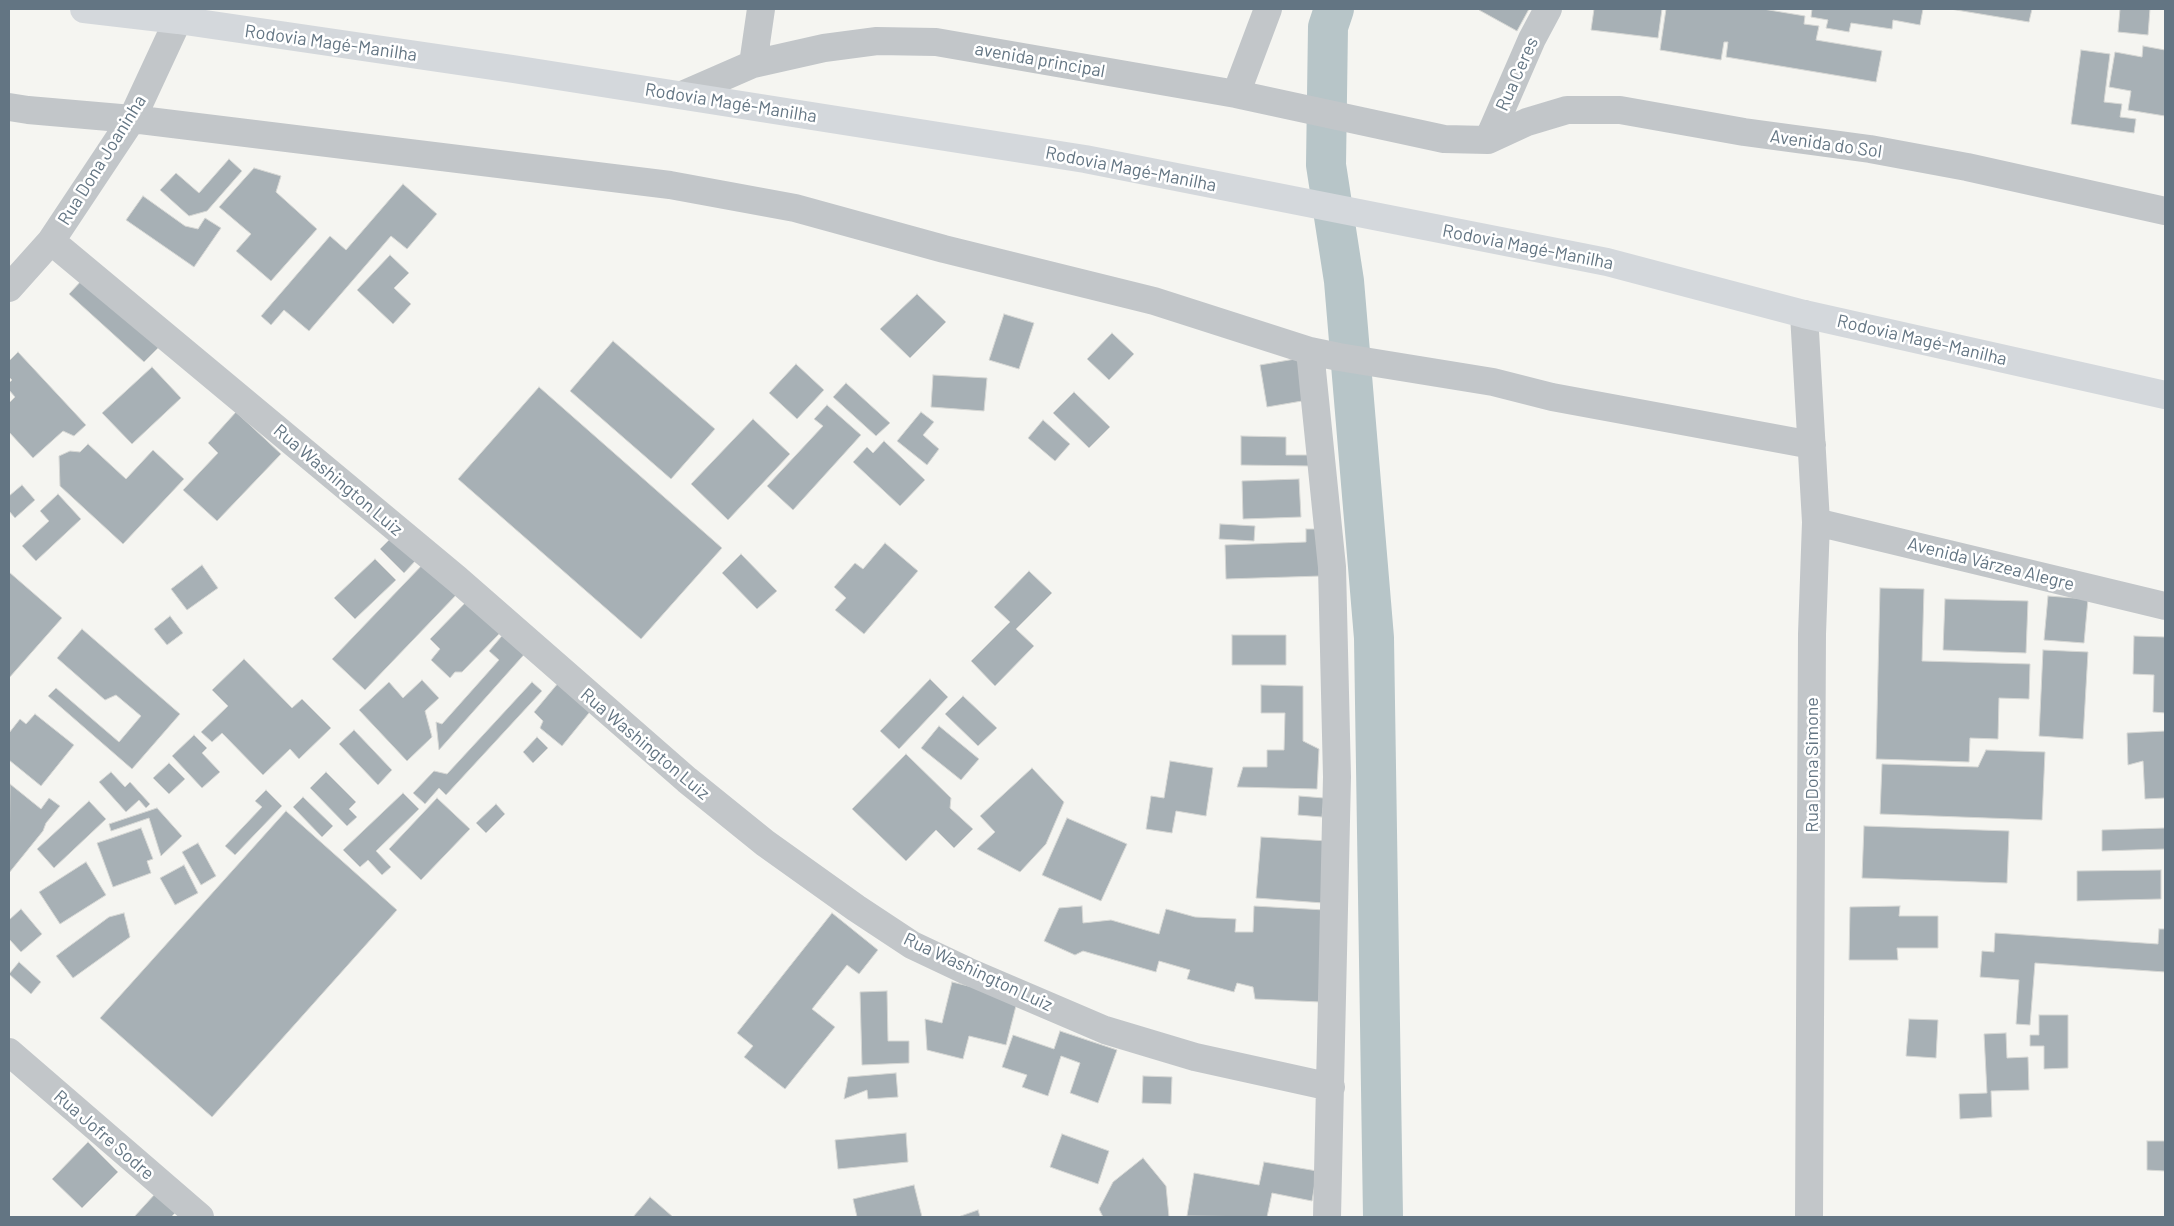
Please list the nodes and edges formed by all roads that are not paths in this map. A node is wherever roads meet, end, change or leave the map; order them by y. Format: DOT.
graph roads {
  1 [pos="84,9"];
  2 [pos="761,9"];
  3 [pos="1268,9"];
  4 [pos="1548,9"];
  5 [pos="178,20"];
  6 [pos="753,64"];
  7 [pos="1236,94"];
  8 [pos="682,96"];
  9 [pos="9,107"];
  10 [pos="132,119"];
  11 [pos="1488,140"];
  12 [pos="2165,211"];
  13 [pos="51,241"];
  14 [pos="9,288"];
  15 [pos="1804,314"];
  16 [pos="1310,351"];
  17 [pos="2165,395"];
  18 [pos="1812,445"];
  19 [pos="1816,522"];
  20 [pos="2165,606"];
  21 [pos="9,1052"];
  22 [pos="1331,1087"];
  23 [pos="200,1217"];
  24 [pos="1327,1217"];
  25 [pos="1809,1217"];
  1 -- 5 [label="highway, Rodovia Magé-Manilha"];
  2 -- 6 [label="street"];
  3 -- 7 [label="street"];
  4 -- 11 [label="street, Rua Ceres"];
  5 -- 8 [label="highway, Rodovia Magé-Manilha"];
  5 -- 10 [label="street, Rua Dona Joaninha"];
  6 -- 7 [label="street, avenida principal"];
  6 -- 8 [label="street, avenida principal"];
  7 -- 11 [label="street, avenida principal"];
  8 -- 15 [label="highway, Rodovia Magé-Manilha"];
  9 -- 10 [label="street"];
  10 -- 13 [label="street, Rua Dona Joaninha"];
  10 -- 16 [label="street"];
  11 -- 12 [label="street, Avenida do Sol"];
  13 -- 14 [label="street, Rua Dona Joaninha"];
  13 -- 22 [label="street, Rua Washington Luiz"];
  15 -- 17 [label="highway, Rodovia Magé-Manilha"];
  15 -- 18 [label="street, Rua Dona Simone"];
  16 -- 18 [label="street"];
  16 -- 22 [label="street"];
  18 -- 19 [label="street, Rua Dona Simone"];
  19 -- 20 [label="street, Avenida Várzea Alegre"];
  19 -- 25 [label="street, Rua Dona Simone"];
  21 -- 23 [label="street, Rua Jofre Sodre"];
  22 -- 24 [label="street"];
}
